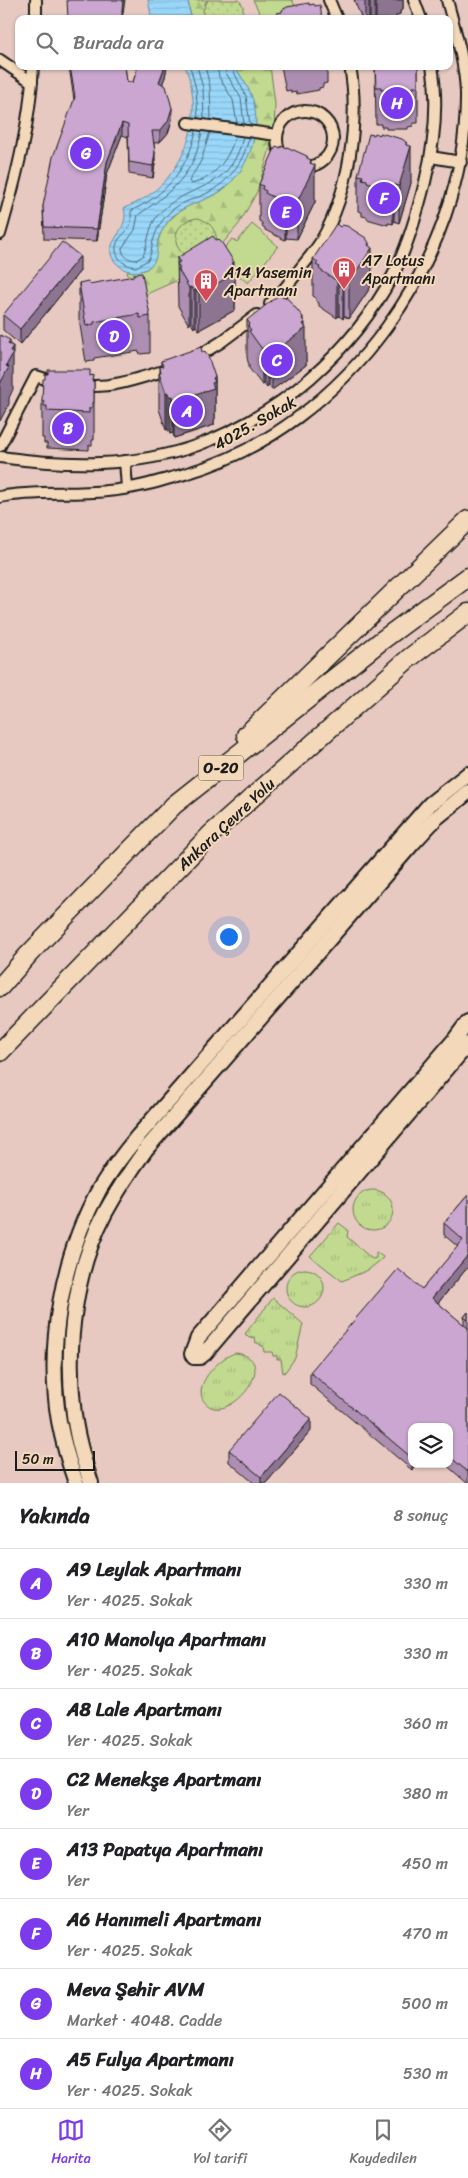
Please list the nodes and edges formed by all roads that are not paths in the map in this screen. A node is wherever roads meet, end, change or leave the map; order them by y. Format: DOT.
graph roads {
  1 [pos="36,0"];
  2 [pos="329,0"];
  3 [pos="414,0"];
  4 [pos="447,0"];
  5 [pos="36,15"];
  6 [pos="335,15"];
  7 [pos="420,15"];
  8 [pos="451,15"];
  9 [pos="453,25"];
  10 [pos="0,60"];
  11 [pos="33,70"];
  12 [pos="350,70"];
  13 [pos="433,70"];
  14 [pos="32,82"];
  15 [pos="467,91"];
  16 [pos="189,123"];
  17 [pos="277,135"];
  18 [pos="431,157"];
  19 [pos="461,162"];
  20 [pos="0,234"];
  21 [pos="0,446"];
  22 [pos="0,457"];
  23 [pos="125,461"];
  24 [pos="127,488"];
  25 [pos="0,497"];
  26 [pos="468,520"];
  27 [pos="468,576"];
  28 [pos="468,613"];
  29 [pos="468,628"];
  30 [pos="408,659"];
  31 [pos="468,774"];
  32 [pos="468,792"];
  33 [pos="174,805"];
  34 [pos="0,987"];
  35 [pos="468,1022"];
  36 [pos="468,1044"];
  37 [pos="0,1052"];
  38 [pos="70,1476"];
  39 [pos="76,1483"];
  40 [pos="91,1483"];
  1 -- 5 [label="street"];
  2 -- 6 [label="street"];
  3 -- 7 [label="street"];
  4 -- 8 [label="street, 4025. Sokak"];
  9 -- 15 [label="street, 4025. Sokak"];
  10 -- 14 [label="street"];
  11 -- 14 [label="street"];
  12 -- 21 [label="street"];
  13 -- 18 [label="street"];
  14 -- 20 [label="street"];
  15 -- 19 [label="street, 4025. Sokak"];
  16 -- 17 [label="street"];
  17 -- 17 [label="street"];
  18 -- 19 [label="street"];
  18 -- 23 [label="street"];
  19 -- 24 [label="street, 4025. Sokak"];
  22 -- 23 [label="street"];
  23 -- 24 [label="street"];
  24 -- 25 [label="street, 4025. Sokak"];
  26 -- 33 [label="highway"];
  27 -- 33 [label="highway, O-20"];
  28 -- 30 [label="highway, Ankara Çevre Yolu / O-20"];
  29 -- 30 [label="highway"];
  30 -- 37 [label="highway, Ankara Çevre Yolu / O-20"];
  31 -- 38 [label="main road"];
  32 -- 40 [label="main road"];
  33 -- 34 [label="highway, O-20"];
  35 -- 36 [label="main road"];
  38 -- 39 [label="main road"];
}
